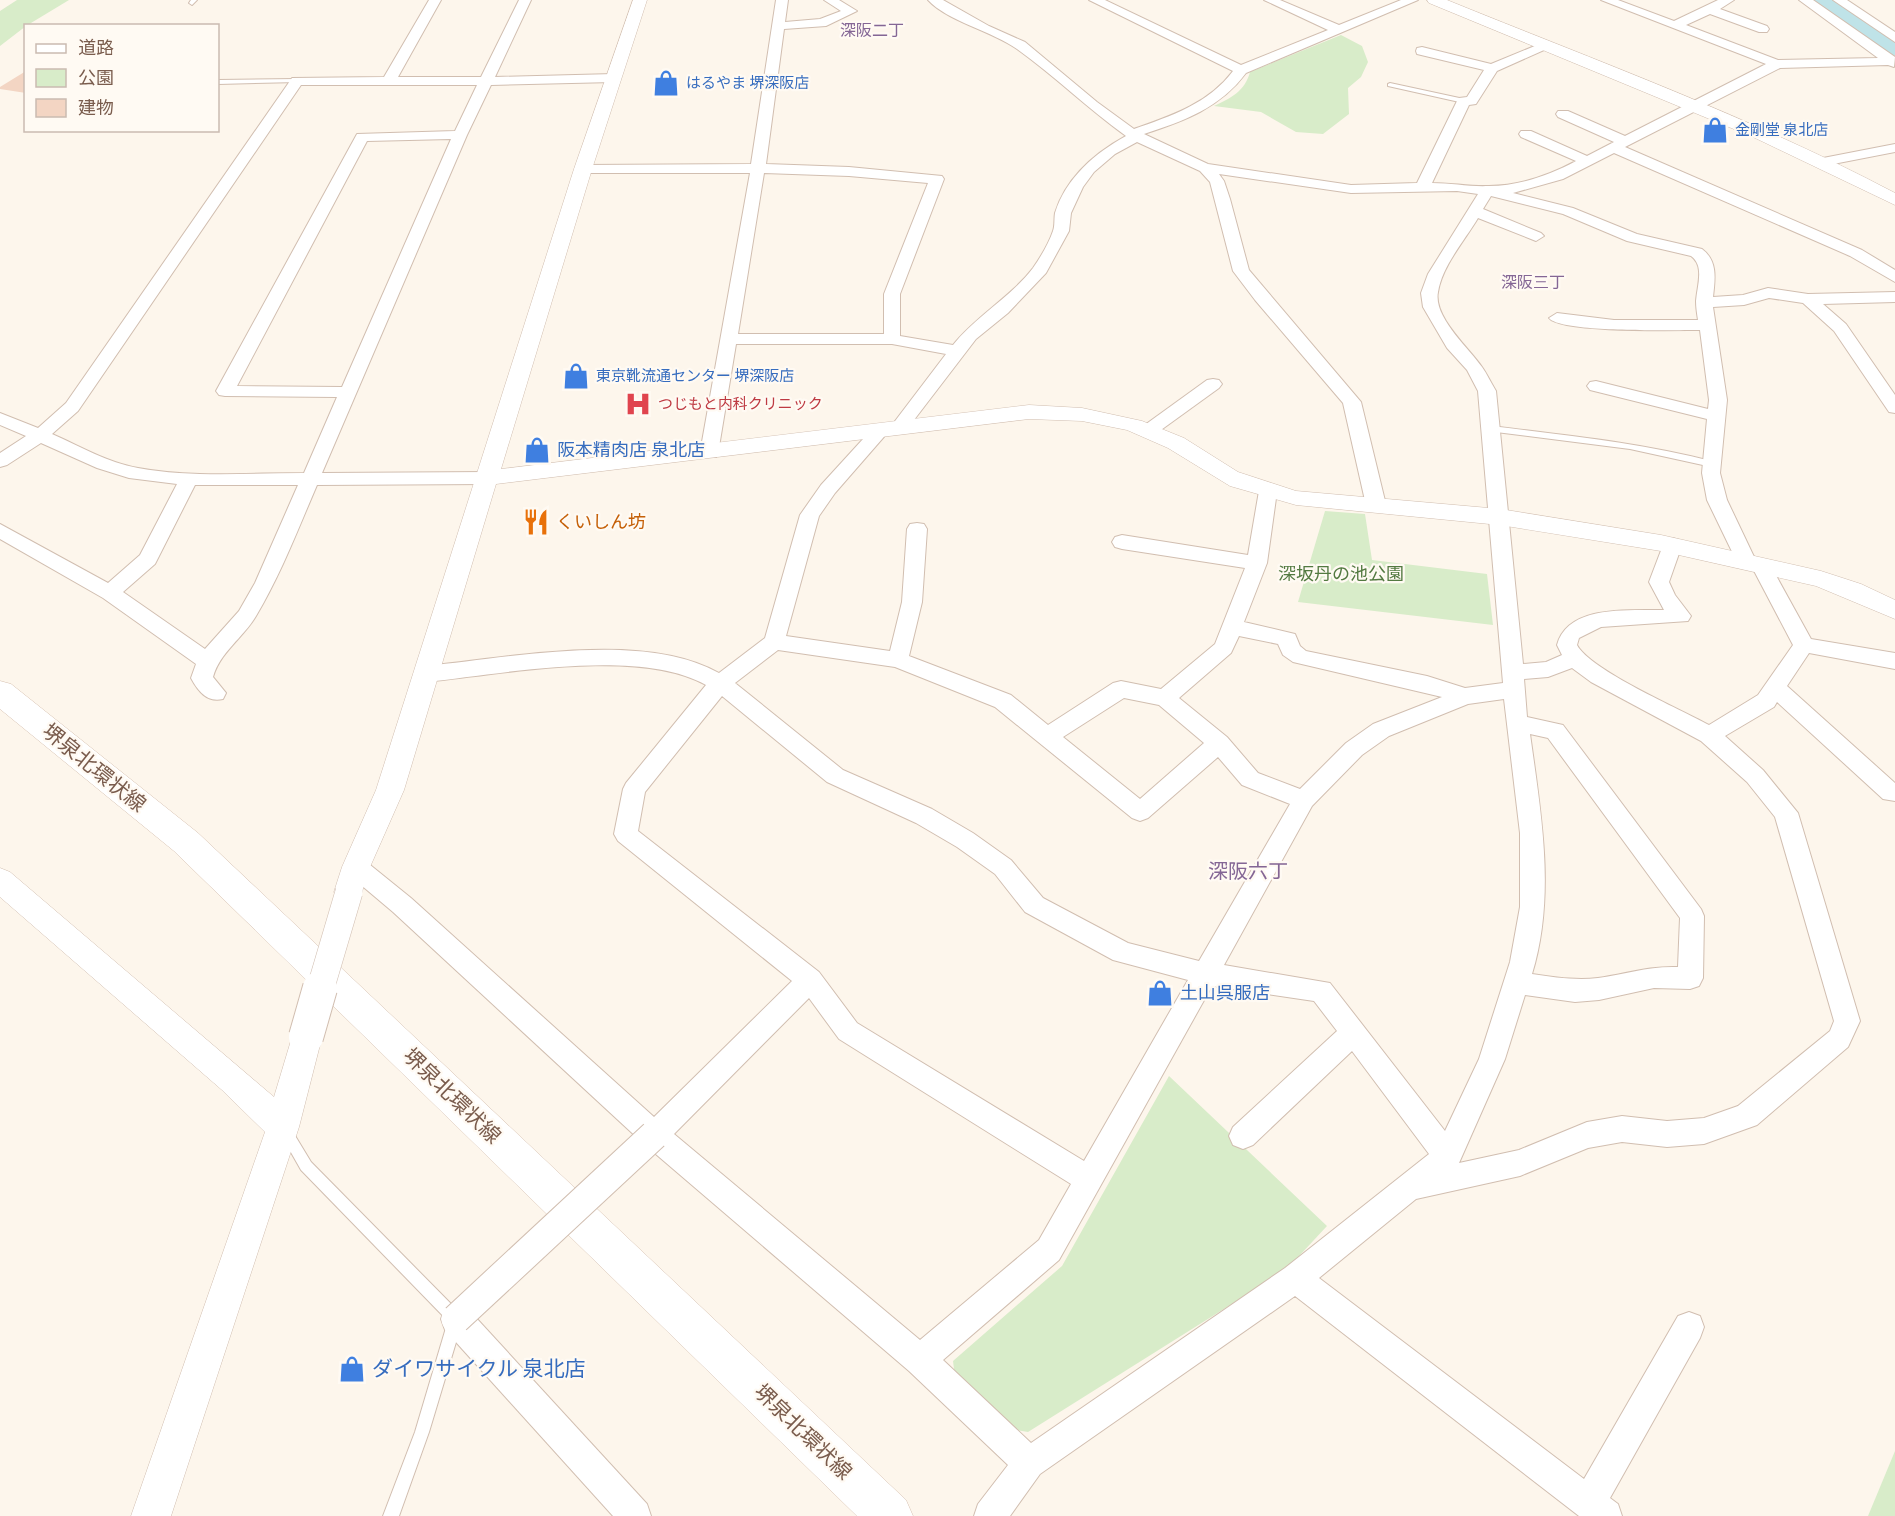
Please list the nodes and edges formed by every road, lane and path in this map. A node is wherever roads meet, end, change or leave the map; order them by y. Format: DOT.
graph roads {
  1 [pos="435,0"];
  2 [pos="525,0"];
  3 [pos="640,0"];
  4 [pos="782,0"];
  5 [pos="830,0"];
  6 [pos="934,0"];
  7 [pos="1095,0"];
  8 [pos="1270,0"];
  9 [pos="1413,0"];
  10 [pos="1434,0"];
  11 [pos="1607,0"];
  12 [pos="1728,0"];
  13 [pos="1804,0"];
  14 [pos="1839,0"];
  15 [pos="1709,9"];
  16 [pos="778,26"];
  17 [pos="1676,26"];
  18 [pos="1763,29"];
  19 [pos="1339,30"];
  20 [pos="1895,38"];
  21 [pos="1547,46"];
  22 [pos="1422,51"];
  23 [pos="1894,62"];
  24 [pos="1777,64"];
  25 [pos="1492,68"];
  26 [pos="1241,70"];
  27 [pos="614,78"];
  28 [pos="297,81"];
  29 [pos="484,81"];
  30 [pos="219,82"];
  31 [pos="388,82"];
  32 [pos="1390,85"];
  33 [pos="1464,101"];
  34 [pos="1693,105"];
  35 [pos="1563,114"];
  36 [pos="1526,134"];
  37 [pos="460,135"];
  38 [pos="1134,135"];
  39 [pos="1619,144"];
  40 [pos="1895,148"];
  41 [pos="1587,160"];
  42 [pos="1823,162"];
  43 [pos="758,168"];
  44 [pos="1205,168"];
  45 [pos="583,169"];
  46 [pos="1423,187"];
  47 [pos="1487,191"];
  48 [pos="1895,200"];
  49 [pos="1475,211"];
  50 [pos="1536,236"];
  51 [pos="1895,277"];
  52 [pos="1895,297"];
  53 [pos="1808,299"];
  54 [pos="1704,303"];
  55 [pos="1557,318"];
  56 [pos="1706,325"];
  57 [pos="728,339"];
  58 [pos="892,339"];
  59 [pos="956,351"];
  60 [pos="1213,384"];
  61 [pos="1596,386"];
  62 [pos="349,392"];
  63 [pos="1895,408"];
  64 [pos="1716,416"];
  65 [pos="0,418"];
  66 [pos="1491,429"];
  67 [pos="889,430"];
  68 [pos="1148,430"];
  69 [pos="41,435"];
  70 [pos="708,453"];
  71 [pos="0,461"];
  72 [pos="1712,464"];
  73 [pos="309,478"];
  74 [pos="489,478"];
  75 [pos="189,479"];
  76 [pos="1268,491"];
  77 [pos="1376,505"];
  78 [pos="1500,517"];
  79 [pos="917,529"];
  80 [pos="0,530"];
  81 [pos="1122,542"];
  82 [pos="1672,545"];
  83 [pos="1257,563"];
  84 [pos="1754,564"];
  85 [pos="110,593"];
  86 [pos="1895,610"];
  87 [pos="1232,627"];
  88 [pos="774,642"];
  89 [pos="1804,645"];
  90 [pos="1574,659"];
  91 [pos="898,660"];
  92 [pos="207,661"];
  93 [pos="1895,661"];
  94 [pos="426,674"];
  95 [pos="1514,682"];
  96 [pos="720,683"];
  97 [pos="1775,688"];
  98 [pos="0,692"];
  99 [pos="214,693"];
  100 [pos="1465,696"];
  101 [pos="1165,698"];
  102 [pos="1517,723"];
  103 [pos="1709,735"];
  104 [pos="1047,736"];
  105 [pos="1219,744"];
  106 [pos="1891,793"];
  107 [pos="1304,800"];
  108 [pos="0,880"];
  109 [pos="352,880"];
  110 [pos="1207,974"];
  111 [pos="810,980"];
  112 [pos="1516,983"];
  113 [pos="1353,1033"];
  114 [pos="283,1127"];
  115 [pos="654,1135"];
  116 [pos="1243,1136"];
  117 [pos="1448,1156"];
  118 [pos="1088,1179"];
  119 [pos="1410,1187"];
  120 [pos="1295,1278"];
  121 [pos="456,1319"];
  122 [pos="1689,1327"];
  123 [pos="920,1360"];
  124 [pos="1029,1463"];
  125 [pos="1598,1510"];
  126 [pos="151,1516"];
  127 [pos="391,1516"];
  128 [pos="635,1516"];
  129 [pos="890,1516"];
  130 [pos="990,1516"];
  1 -- 31 [label="street"];
  2 -- 29 [label="street"];
  3 -- 27 [label="street"];
  4 -- 16 [label="street"];
  5 -- 16 [label="street"];
  6 -- 38 [label="street"];
  7 -- 26 [label="street"];
  8 -- 19 [label="street"];
  9 -- 19 [label="street"];
  10 -- 21 [label="street"];
  11 -- 17 [label="street"];
  12 -- 15 [label="street"];
  13 -- 23 [label="street"];
  14 -- 20 [label="street"];
  15 -- 17 [label="street"];
  15 -- 18 [label="street"];
  16 -- 43 [label="street"];
  17 -- 24 [label="street"];
  19 -- 26 [label="street"];
  21 -- 25 [label="street"];
  21 -- 34 [label="street"];
  22 -- 25 [label="street"];
  23 -- 24 [label="street"];
  24 -- 34 [label="street"];
  25 -- 33 [label="street"];
  26 -- 38 [label="street"];
  27 -- 29 [label="street"];
  27 -- 45 [label="street"];
  28 -- 30 [label="lane"];
  28 -- 31 [label="street"];
  28 -- 69 [label="street"];
  29 -- 31 [label="street"];
  29 -- 37 [label="street"];
  32 -- 33 [label="lane"];
  33 -- 46 [label="street"];
  34 -- 39 [label="street"];
  34 -- 42 [label="street"];
  35 -- 39 [label="street"];
  36 -- 41 [label="street"];
  37 -- 62 [label="street"];
  37 -- 62 [label="street"];
  38 -- 44 [label="street"];
  38 -- 59 [label="street"];
  39 -- 41 [label="street"];
  39 -- 51 [label="street"];
  40 -- 42 [label="street"];
  41 -- 47 [label="street"];
  42 -- 48 [label="street"];
  43 -- 45 [label="street"];
  43 -- 57 [label="street"];
  43 -- 58 [label="street"];
  44 -- 46 [label="street"];
  44 -- 77 [label="street"];
  45 -- 74 [label="street"];
  46 -- 47 [label="street"];
  47 -- 49 [label="street"];
  47 -- 54 [label="street"];
  49 -- 50 [label="street"];
  49 -- 66 [label="street"];
  52 -- 53 [label="street"];
  53 -- 54 [label="street"];
  53 -- 63 [label="street"];
  54 -- 56 [label="street"];
  55 -- 56 [label="street"];
  56 -- 64 [label="street"];
  57 -- 58 [label="street"];
  57 -- 70 [label="street"];
  58 -- 59 [label="street"];
  59 -- 67 [label="street"];
  60 -- 68 [label="street"];
  61 -- 64 [label="street"];
  62 -- 73 [label="street"];
  64 -- 72 [label="street"];
  65 -- 69 [label="street"];
  66 -- 72 [label="lane"];
  66 -- 78 [label="street"];
  67 -- 68 [label="street"];
  67 -- 70 [label="street"];
  67 -- 88 [label="street"];
  68 -- 76 [label="street"];
  69 -- 71 [label="street"];
  69 -- 75 [label="street"];
  70 -- 74 [label="street"];
  72 -- 84 [label="street"];
  73 -- 74 [label="street"];
  73 -- 75 [label="street"];
  73 -- 92 [label="street"];
  74 -- 94 [label="street"];
  75 -- 85 [label="street"];
  76 -- 77 [label="street"];
  76 -- 83 [label="street"];
  77 -- 78 [label="street"];
  78 -- 82 [label="street"];
  78 -- 95 [label="street"];
  79 -- 91 [label="street"];
  80 -- 85 [label="street"];
  81 -- 83 [label="street"];
  82 -- 84 [label="street"];
  82 -- 90 [label="street"];
  83 -- 87 [label="street"];
  84 -- 86 [label="street"];
  84 -- 89 [label="street"];
  85 -- 92 [label="street"];
  87 -- 100 [label="street"];
  87 -- 101 [label="street"];
  88 -- 91 [label="street"];
  88 -- 96 [label="street"];
  89 -- 93 [label="street"];
  89 -- 97 [label="street"];
  90 -- 95 [label="street"];
  90 -- 103 [label="street"];
  91 -- 104 [label="street"];
  92 -- 99 [label="street"];
  94 -- 96 [label="street"];
  94 -- 109 [label="street"];
  95 -- 100 [label="street"];
  95 -- 102 [label="street"];
  96 -- 110 [label="street"];
  96 -- 111 [label="street"];
  97 -- 103 [label="street"];
  97 -- 106 [label="street"];
  98 -- 129 [label="main road, 堺泉北環状線"];
  100 -- 107 [label="street"];
  101 -- 104 [label="street"];
  101 -- 105 [label="street"];
  102 -- 112 [label="street"];
  102 -- 112 [label="street"];
  103 -- 119 [label="street"];
  104 -- 105 [label="street"];
  105 -- 107 [label="street"];
  107 -- 110 [label="street"];
  108 -- 114 [label="street"];
  109 -- 114 [label="street, bridge"];
  109 -- 115 [label="street"];
  110 -- 113 [label="street"];
  110 -- 118 [label="street"];
  111 -- 115 [label="street"];
  111 -- 118 [label="street"];
  112 -- 117 [label="street"];
  113 -- 116 [label="street"];
  113 -- 117 [label="street"];
  114 -- 121 [label="lane"];
  114 -- 126 [label="street"];
  115 -- 121 [label="street, bridge"];
  115 -- 123 [label="street"];
  117 -- 119 [label="street"];
  118 -- 123 [label="street"];
  119 -- 120 [label="street"];
  120 -- 124 [label="street"];
  120 -- 125 [label="street"];
  121 -- 127 [label="lane"];
  121 -- 128 [label="street"];
  122 -- 125 [label="street"];
  123 -- 124 [label="street"];
  124 -- 130 [label="street"];
}
